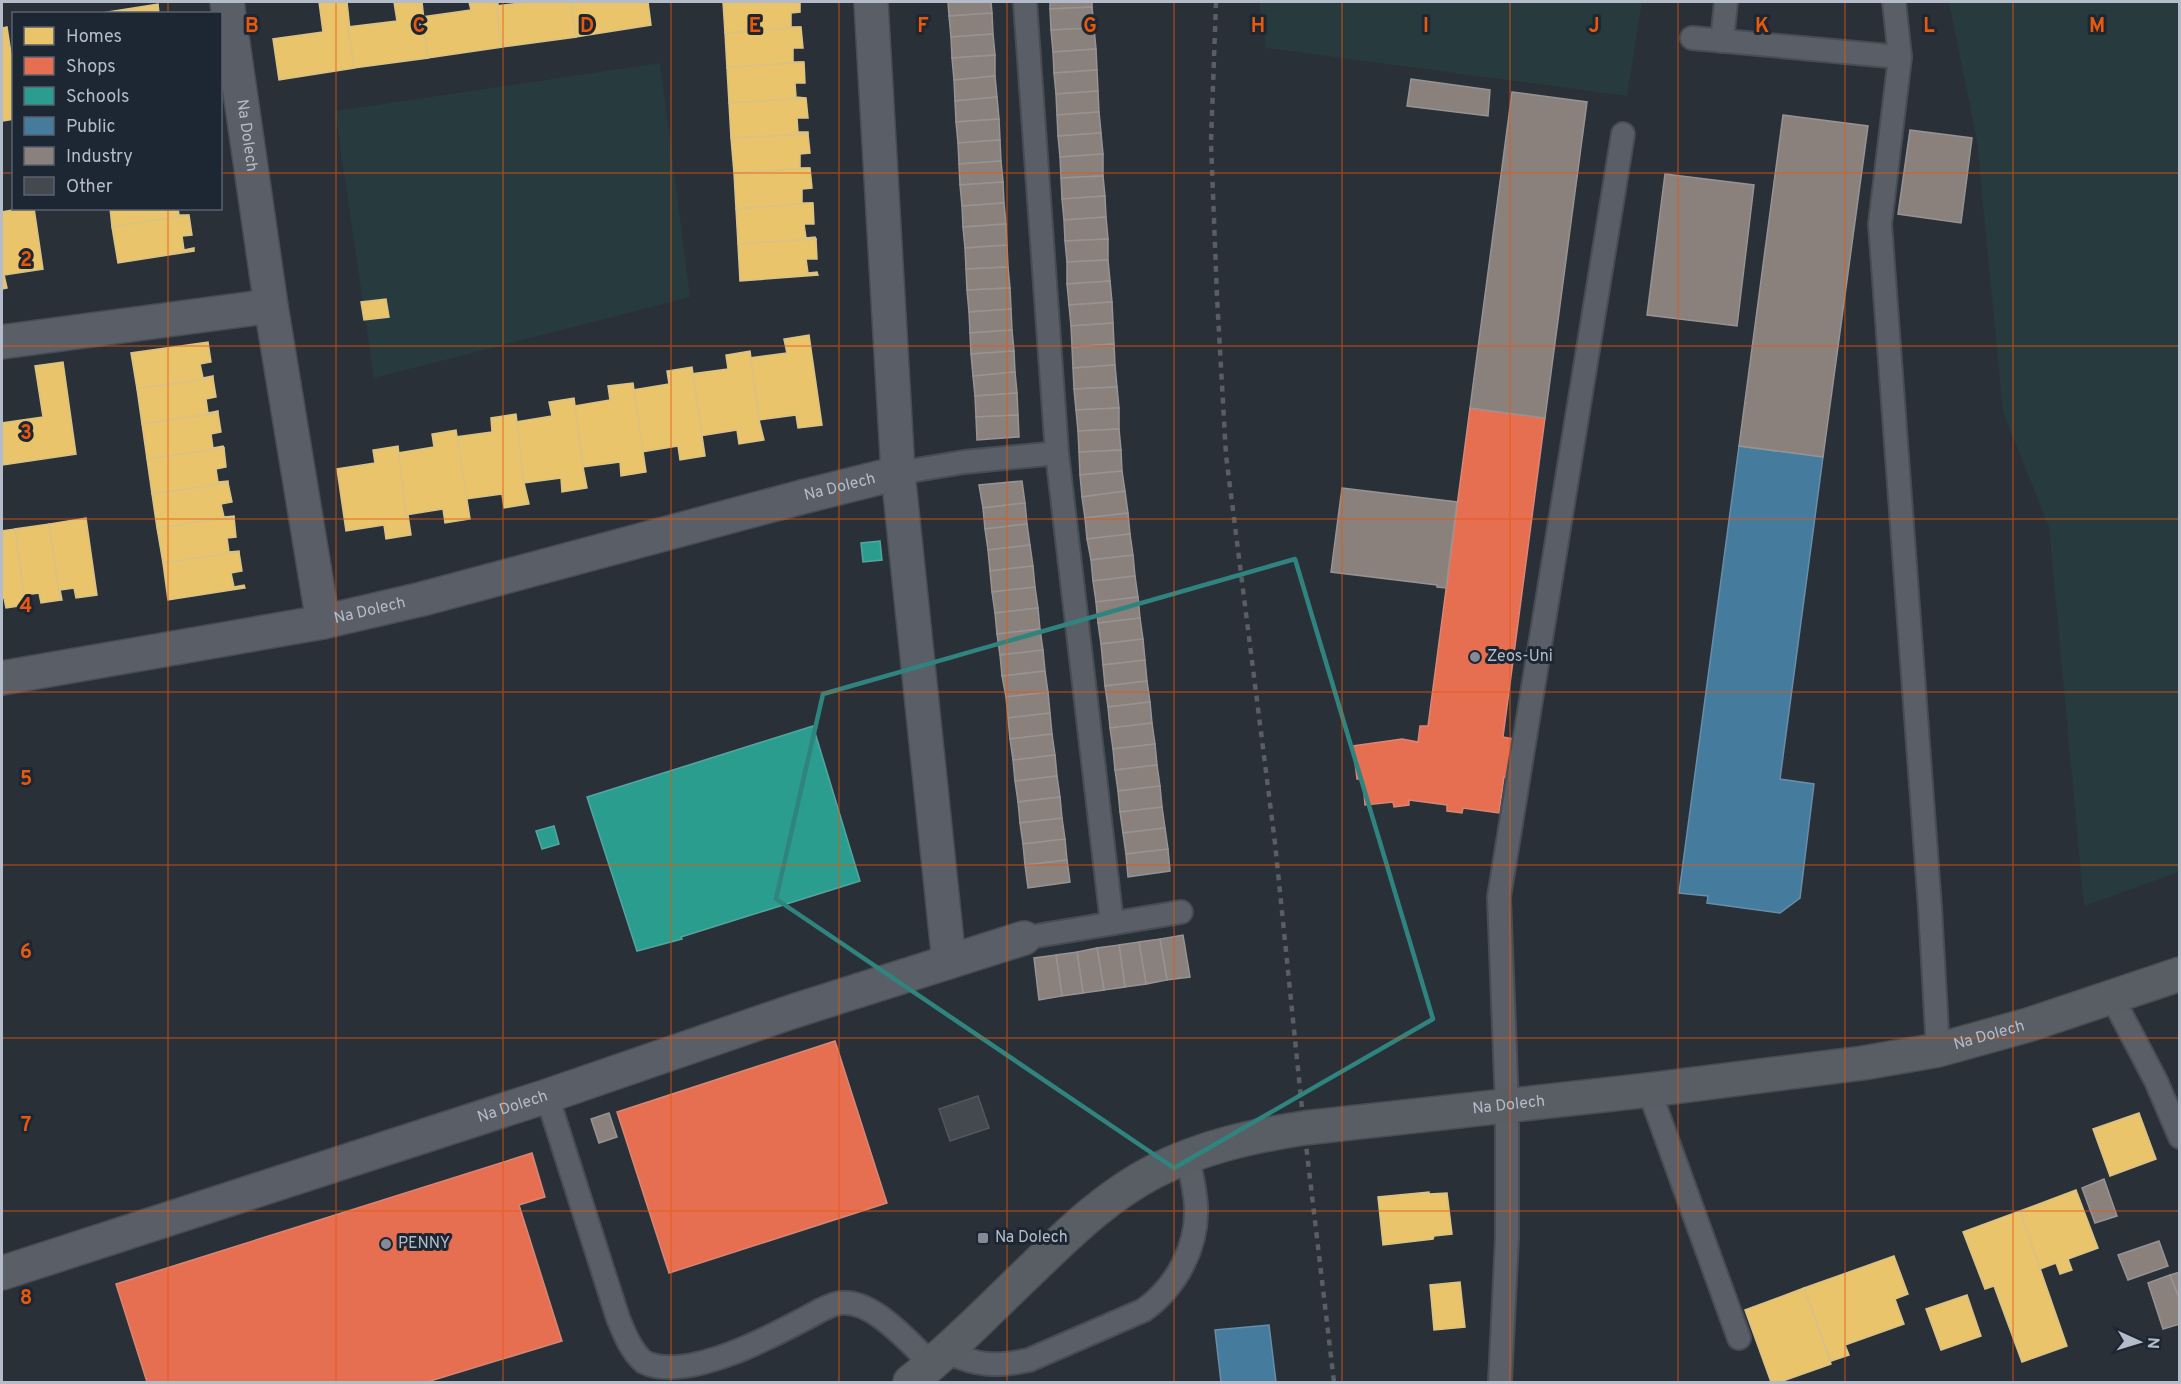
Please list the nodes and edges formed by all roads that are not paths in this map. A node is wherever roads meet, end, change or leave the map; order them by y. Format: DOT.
graph roads {
  1 [pos="227,2"];
  2 [pos="871,2"];
  3 [pos="1025,2"];
  4 [pos="1726,2"];
  5 [pos="1894,2"];
  6 [pos="1692,38"];
  7 [pos="1722,41"];
  8 [pos="1900,57"];
  9 [pos="1623,134"];
  10 [pos="271,306"];
  11 [pos="2,342"];
  12 [pos="1057,453"];
  13 [pos="898,474"];
  14 [pos="323,622"];
  15 [pos="2,678"];
  16 [pos="1181,912"];
  17 [pos="1113,923"];
  18 [pos="1024,938"];
  19 [pos="949,962"];
  20 [pos="2180,974"];
  21 [pos="2112,997"];
  22 [pos="1938,1050"];
  23 [pos="1649,1090"];
  24 [pos="547,1096"];
  25 [pos="1507,1105"];
  26 [pos="2180,1137"];
  27 [pos="1187,1156"];
  28 [pos="2,1273"];
  29 [pos="1739,1338"];
  30 [pos="930,1366"];
  31 [pos="1500,1383"];
  1 -- 10 [label="street, Na Dolech"];
  2 -- 13 [label="street"];
  3 -- 12 [label="lane"];
  4 -- 7 [label="lane"];
  5 -- 8 [label="lane"];
  6 -- 7 [label="lane"];
  7 -- 8 [label="lane"];
  8 -- 22 [label="lane"];
  9 -- 25 [label="lane"];
  10 -- 11 [label="street"];
  10 -- 14 [label="street, Na Dolech"];
  12 -- 13 [label="lane"];
  12 -- 17 [label="lane"];
  13 -- 14 [label="street, Na Dolech"];
  13 -- 19 [label="street"];
  14 -- 15 [label="street, Na Dolech"];
  16 -- 17 [label="lane"];
  17 -- 18 [label="lane"];
  18 -- 19 [label="street, Na Dolech"];
  19 -- 24 [label="street, Na Dolech"];
  20 -- 21 [label="main road, Na Dolech"];
  21 -- 22 [label="main road, Na Dolech"];
  21 -- 26 [label="lane"];
  22 -- 23 [label="main road, Na Dolech"];
  23 -- 25 [label="main road, Na Dolech"];
  23 -- 29 [label="lane"];
  24 -- 28 [label="street, Na Dolech"];
  24 -- 30 [label="lane"];
  25 -- 27 [label="main road, Na Dolech"];
  25 -- 31 [label="lane"];
  27 -- 30 [label="main road, Na Dolech"];
  27 -- 30 [label="lane"];
}
